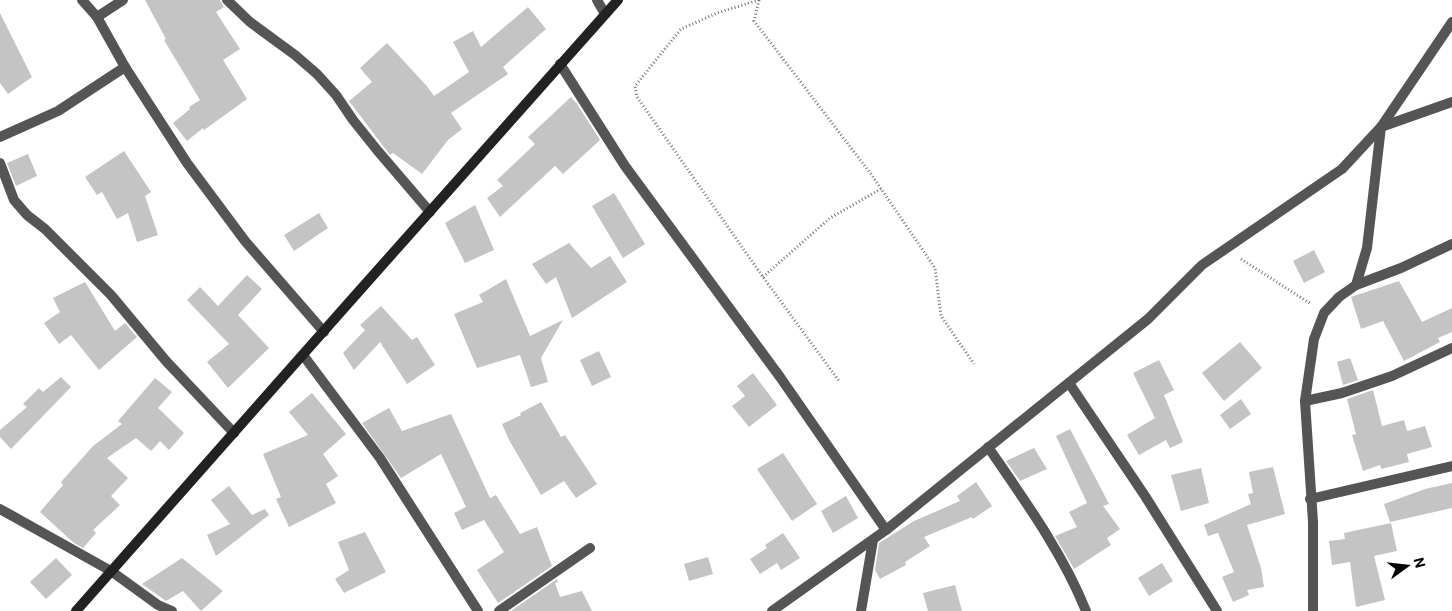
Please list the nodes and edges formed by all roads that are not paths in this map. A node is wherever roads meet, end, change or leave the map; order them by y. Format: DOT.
graph roads {
  1 [pos="82,0"];
  2 [pos="123,0"];
  3 [pos="227,0"];
  4 [pos="596,0"];
  5 [pos="618,0"];
  6 [pos="605,14"];
  7 [pos="97,18"];
  8 [pos="1452,22"];
  9 [pos="560,64"];
  10 [pos="126,67"];
  11 [pos="1452,102"];
  12 [pos="1381,127"];
  13 [pos="0,137"];
  14 [pos="0,163"];
  15 [pos="430,212"];
  16 [pos="1452,244"];
  17 [pos="1356,285"];
  18 [pos="324,332"];
  19 [pos="1452,348"];
  20 [pos="303,355"];
  21 [pos="1069,383"];
  22 [pos="1304,401"];
  23 [pos="234,433"];
  24 [pos="988,448"];
  25 [pos="1452,466"];
  26 [pos="1310,499"];
  27 [pos="0,510"];
  28 [pos="886,530"];
  29 [pos="873,540"];
  30 [pos="590,548"];
  31 [pos="111,571"];
  32 [pos="76,611"];
  33 [pos="172,611"];
  34 [pos="478,611"];
  35 [pos="499,611"];
  36 [pos="772,611"];
  37 [pos="861,611"];
  38 [pos="1086,611"];
  39 [pos="1217,611"];
  40 [pos="1313,611"];
  1 -- 7 [label="street"];
  2 -- 7 [label="street"];
  3 -- 15 [label="street"];
  4 -- 6 [label="street"];
  5 -- 6 [label="street"];
  6 -- 9 [label="street"];
  7 -- 10 [label="street"];
  8 -- 12 [label="street"];
  9 -- 15 [label="street"];
  9 -- 28 [label="street"];
  10 -- 13 [label="street"];
  10 -- 18 [label="street"];
  11 -- 12 [label="street"];
  12 -- 17 [label="street"];
  12 -- 21 [label="street"];
  14 -- 23 [label="street"];
  15 -- 18 [label="street"];
  16 -- 17 [label="street"];
  17 -- 22 [label="street"];
  18 -- 20 [label="street"];
  19 -- 22 [label="street"];
  20 -- 23 [label="street"];
  20 -- 34 [label="street"];
  21 -- 24 [label="street"];
  21 -- 39 [label="street"];
  22 -- 26 [label="street"];
  23 -- 31 [label="street"];
  24 -- 28 [label="street"];
  24 -- 38 [label="street"];
  25 -- 26 [label="street"];
  26 -- 40 [label="street"];
  27 -- 31 [label="street"];
  28 -- 29 [label="street"];
  29 -- 36 [label="street"];
  29 -- 37 [label="street"];
  30 -- 35 [label="street"];
  31 -- 32 [label="street"];
  31 -- 33 [label="street"];
}
